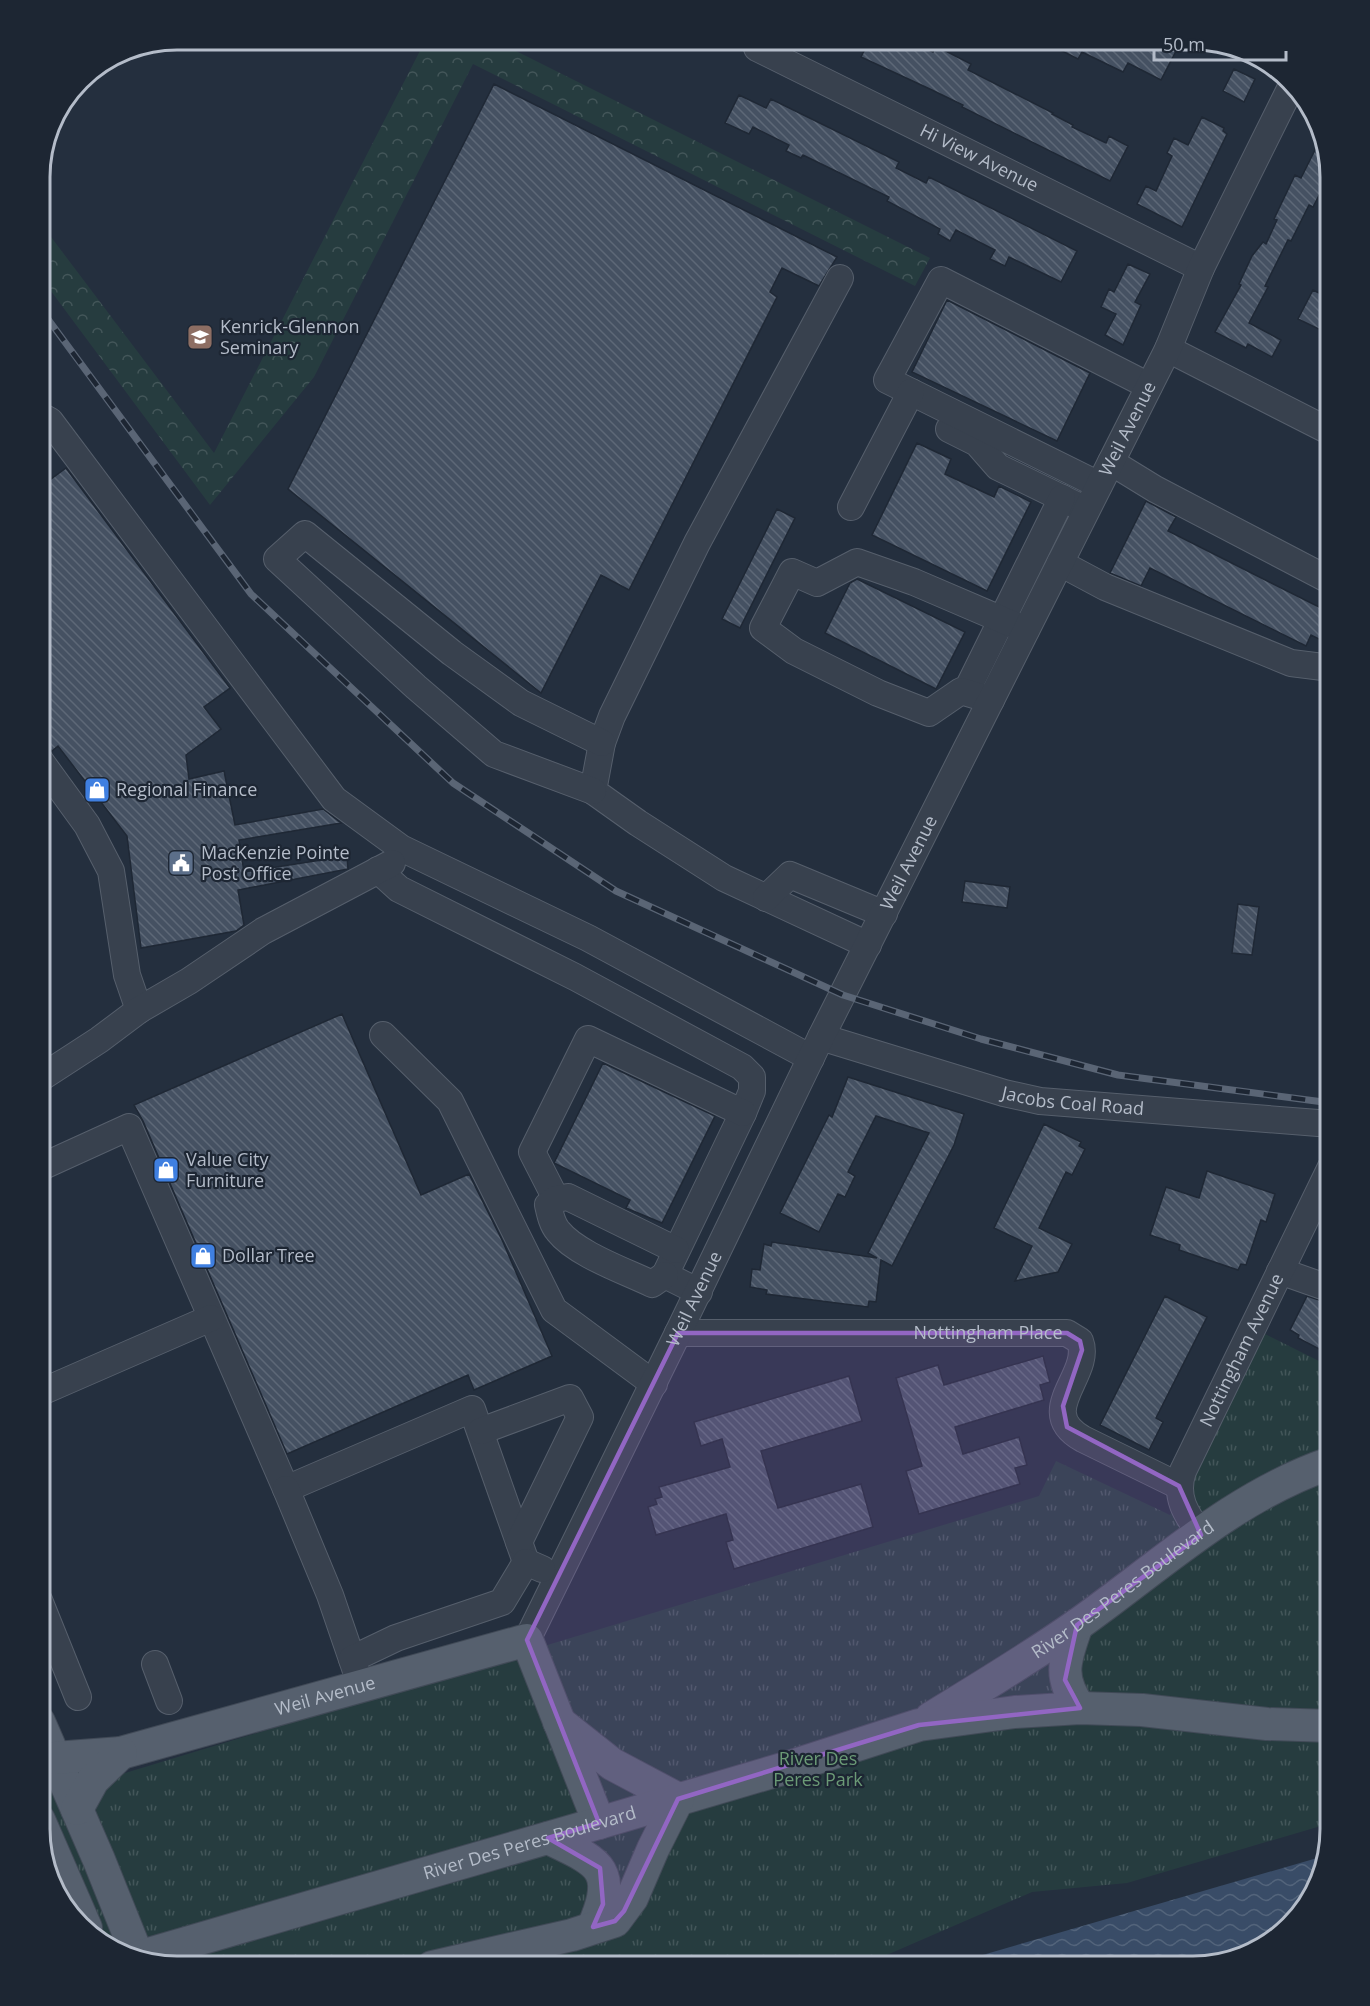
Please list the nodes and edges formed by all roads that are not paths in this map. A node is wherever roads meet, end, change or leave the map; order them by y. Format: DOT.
graph roads {
  1 [pos="771,50"];
  2 [pos="1288,93"];
  3 [pos="1201,268"];
  4 [pos="840,278"];
  5 [pos="1168,349"];
  6 [pos="1149,386"];
  7 [pos="907,399"];
  8 [pos="50,422"];
  9 [pos="1320,426"];
  10 [pos="1111,462"];
  11 [pos="1099,485"];
  12 [pos="1062,498"];
  13 [pos="851,507"];
  14 [pos="1087,510"];
  15 [pos="1060,563"];
  16 [pos="1320,575"];
  17 [pos="1001,620"];
  18 [pos="1026,630"];
  19 [pos="1320,667"];
  20 [pos="966,692"];
  21 [pos="991,700"];
  22 [pos="602,743"];
  23 [pos="50,774"];
  24 [pos="593,791"];
  25 [pos="411,853"];
  26 [pos="378,870"];
  27 [pos="766,897"];
  28 [pos="884,914"];
  29 [pos="594,941"];
  30 [pos="868,945"];
  31 [pos="575,977"];
  32 [pos="683,989"];
  33 [pos="139,1010"];
  34 [pos="664,1023"];
  35 [pos="383,1035"];
  36 [pos="817,1048"];
  37 [pos="50,1072"];
  38 [pos="744,1111"];
  39 [pos="1320,1123"];
  40 [pos="779,1126"];
  41 [pos="50,1163"];
  42 [pos="1320,1189"];
  43 [pos="556,1199"];
  44 [pos="676,1250"];
  45 [pos="1280,1271"];
  46 [pos="665,1275"];
  47 [pos="1320,1285"];
  48 [pos="699,1292"];
  49 [pos="211,1318"];
  50 [pos="678,1334"];
  51 [pos="654,1384"];
  52 [pos="50,1388"];
  53 [pos="481,1431"];
  54 [pos="1320,1467"];
  55 [pos="1179,1486"];
  56 [pos="286,1489"];
  57 [pos="1201,1535"];
  58 [pos="523,1552"];
  59 [pos="559,1575"];
  60 [pos="1077,1625"];
  61 [pos="50,1627"];
  62 [pos="396,1638"];
  63 [pos="527,1640"];
  64 [pos="155,1664"];
  65 [pos="356,1672"];
  66 [pos="411,1672"];
  67 [pos="78,1697"];
  68 [pos="169,1701"];
  69 [pos="1080,1708"];
  70 [pos="558,1722"];
  71 [pos="919,1725"];
  72 [pos="1320,1725"];
  73 [pos="50,1747"];
  74 [pos="121,1753"];
  75 [pos="55,1758"];
  76 [pos="678,1799"];
  77 [pos="77,1809"];
  78 [pos="599,1823"];
  79 [pos="548,1838"];
  80 [pos="593,1927"];
  81 [pos="135,1950"];
  82 [pos="150,1953"];
  83 [pos="480,1956"];
  1 -- 3 [label="street, Hi View Avenue"];
  2 -- 3 [label="street, Weil Avenue"];
  3 -- 5 [label="street, Weil Avenue"];
  4 -- 22 [label="street"];
  5 -- 6 [label="street, Weil Avenue"];
  5 -- 9 [label="street"];
  6 -- 7 [label="street"];
  6 -- 10 [label="street, Weil Avenue"];
  7 -- 11 [label="street"];
  7 -- 12 [label="street"];
  7 -- 13 [label="street"];
  8 -- 25 [label="street, Jacobs Coal Road"];
  10 -- 11 [label="street, Weil Avenue"];
  10 -- 16 [label="street"];
  11 -- 14 [label="street, Weil Avenue"];
  12 -- 14 [label="street"];
  12 -- 17 [label="street"];
  14 -- 15 [label="street, Weil Avenue"];
  15 -- 18 [label="street, Weil Avenue"];
  15 -- 19 [label="street"];
  17 -- 18 [label="street"];
  17 -- 20 [label="street"];
  17 -- 20 [label="street"];
  18 -- 21 [label="street, Weil Avenue"];
  20 -- 21 [label="street"];
  21 -- 28 [label="street, Weil Avenue"];
  22 -- 24 [label="street"];
  22 -- 24 [label="street"];
  23 -- 33 [label="street"];
  24 -- 27 [label="street"];
  25 -- 26 [label="street"];
  25 -- 29 [label="street, Jacobs Coal Road"];
  26 -- 31 [label="street"];
  26 -- 33 [label="street"];
  27 -- 28 [label="street"];
  27 -- 30 [label="street"];
  28 -- 30 [label="street, Weil Avenue"];
  29 -- 31 [label="street"];
  29 -- 32 [label="street, Jacobs Coal Road"];
  30 -- 36 [label="street, Weil Avenue"];
  31 -- 34 [label="street"];
  32 -- 34 [label="street"];
  32 -- 36 [label="street, Jacobs Coal Road"];
  33 -- 37 [label="street"];
  34 -- 38 [label="street"];
  35 -- 51 [label="street"];
  36 -- 39 [label="street, Jacobs Coal Road"];
  36 -- 40 [label="street, Weil Avenue"];
  38 -- 40 [label="street"];
  38 -- 43 [label="street"];
  38 -- 44 [label="street"];
  40 -- 48 [label="street, Weil Avenue"];
  41 -- 49 [label="street"];
  42 -- 45 [label="street, Nottingham Avenue"];
  43 -- 44 [label="street"];
  43 -- 46 [label="street"];
  44 -- 46 [label="street"];
  45 -- 47 [label="street"];
  45 -- 55 [label="street, Nottingham Avenue"];
  46 -- 48 [label="street"];
  48 -- 50 [label="street, Weil Avenue"];
  49 -- 52 [label="street"];
  49 -- 56 [label="street"];
  50 -- 51 [label="street, Weil Avenue"];
  50 -- 55 [label="street, Nottingham Place"];
  51 -- 59 [label="street, Weil Avenue"];
  53 -- 56 [label="street"];
  53 -- 58 [label="street"];
  53 -- 58 [label="street"];
  54 -- 57 [label="main road, River Des Peres Boulevard"];
  55 -- 57 [label="street"];
  56 -- 65 [label="street"];
  57 -- 60 [label="main road, River Des Peres Boulevard"];
  58 -- 59 [label="street"];
  58 -- 62 [label="street"];
  59 -- 63 [label="street, Weil Avenue"];
  60 -- 69 [label="main road"];
  60 -- 71 [label="main road, River Des Peres Boulevard"];
  61 -- 67 [label="street"];
  62 -- 65 [label="street"];
  62 -- 66 [label="street"];
  63 -- 66 [label="main road, Weil Avenue"];
  63 -- 70 [label="main road"];
  64 -- 68 [label="street"];
  65 -- 66 [label="main road, Weil Avenue"];
  65 -- 74 [label="main road, Weil Avenue"];
  69 -- 71 [label="main road, River Des Peres Boulevard"];
  69 -- 72 [label="main road, River Des Peres Boulevard"];
  70 -- 76 [label="main road"];
  70 -- 78 [label="main road"];
  71 -- 76 [label="main road, River Des Peres Boulevard"];
  73 -- 75 [label="main road"];
  74 -- 75 [label="main road, Weil Avenue"];
  74 -- 77 [label="main road"];
  75 -- 77 [label="main road"];
  76 -- 78 [label="main road, River Des Peres Boulevard"];
  76 -- 80 [label="main road"];
  77 -- 81 [label="main road"];
  78 -- 79 [label="main road, River Des Peres Boulevard"];
  79 -- 80 [label="main road"];
  79 -- 82 [label="main road, River Des Peres Boulevard"];
  80 -- 83 [label="main road"];
}
